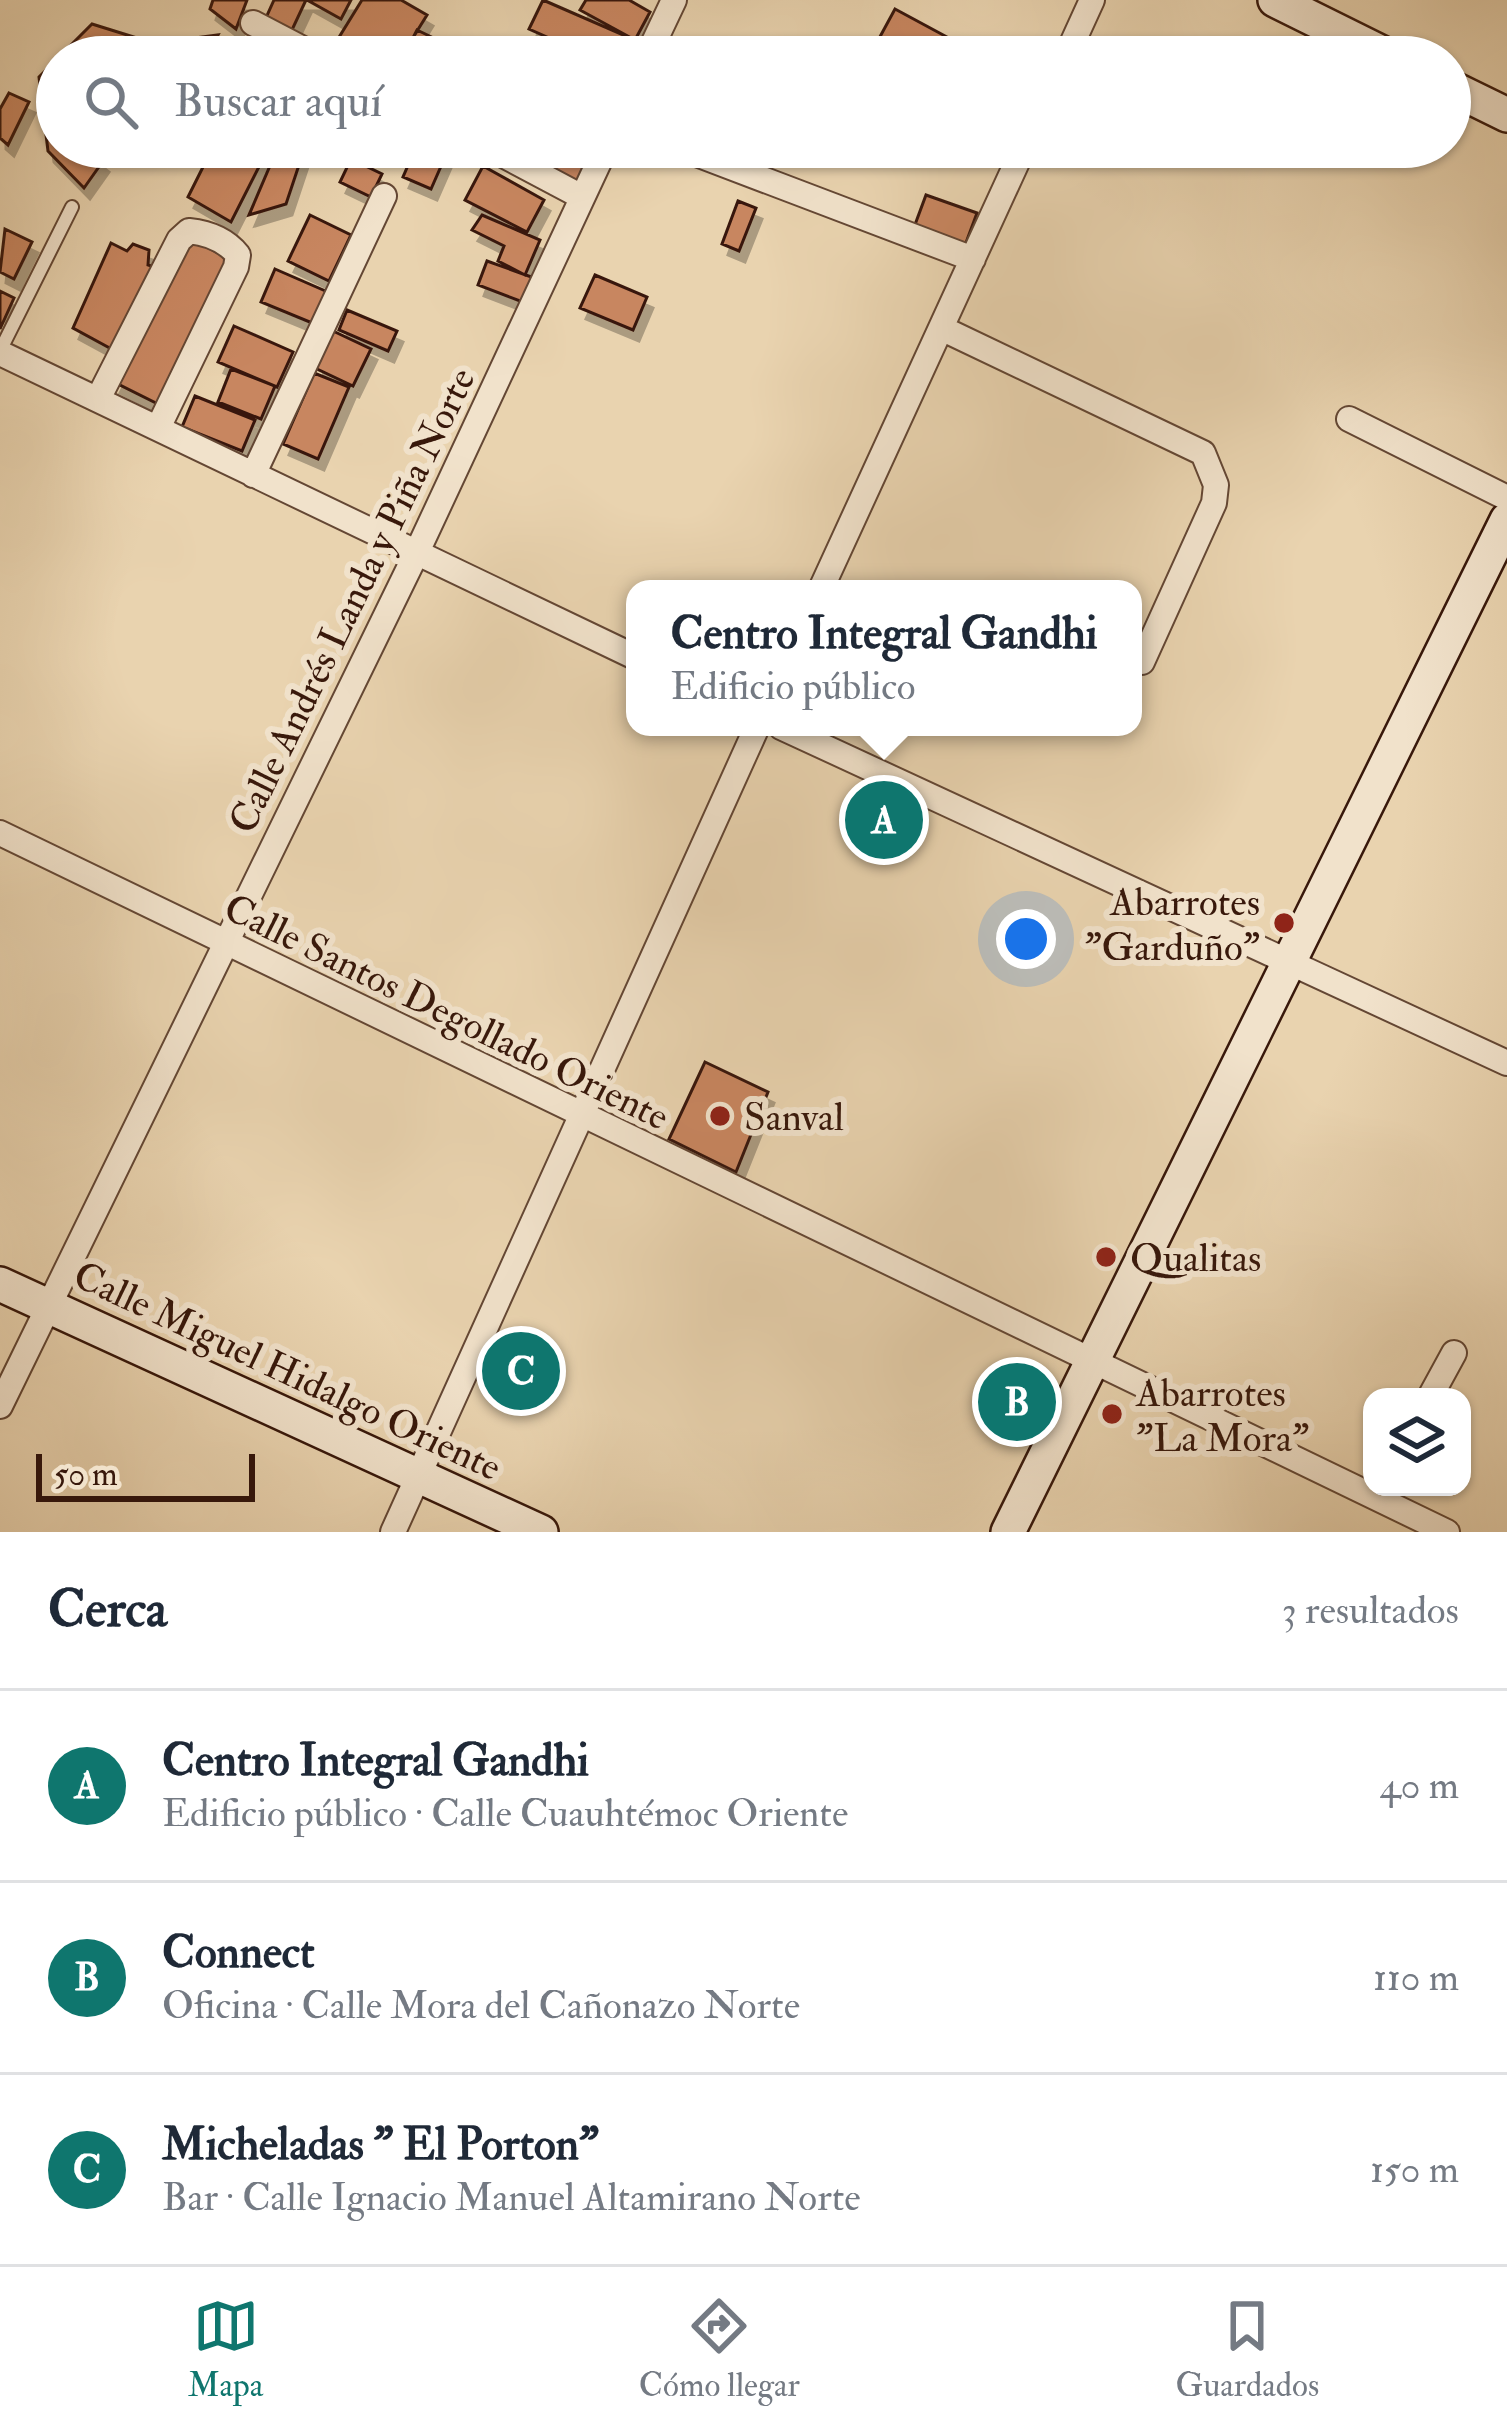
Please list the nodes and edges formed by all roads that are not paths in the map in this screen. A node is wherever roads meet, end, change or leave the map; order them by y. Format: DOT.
graph roads {
  1 [pos="674,0"];
  2 [pos="1092,0"];
  3 [pos="1275,0"];
  4 [pos="253,23"];
  5 [pos="278,36"];
  6 [pos="657,36"];
  7 [pos="1076,36"];
  8 [pos="1348,36"];
  9 [pos="1471,97"];
  10 [pos="1507,115"];
  11 [pos="527,168"];
  12 [pos="596,168"];
  13 [pos="733,168"];
  14 [pos="1014,168"];
  15 [pos="384,196"];
  16 [pos="582,197"];
  17 [pos="72,207"];
  18 [pos="973,259"];
  19 [pos="941,328"];
  20 [pos="0,352"];
  21 [pos="98,400"];
  22 [pos="1349,419"];
  23 [pos="158,428"];
  24 [pos="253,475"];
  25 [pos="1507,497"];
  26 [pos="1507,520"];
  27 [pos="417,552"];
  28 [pos="825,580"];
  29 [pos="626,653"];
  30 [pos="1142,662"];
  31 [pos="754,736"];
  32 [pos="802,736"];
  33 [pos="0,833"];
  34 [pos="225,944"];
  35 [pos="1290,958"];
  36 [pos="1507,1063"];
  37 [pos="584,1118"];
  38 [pos="0,1284"];
  39 [pos="48,1306"];
  40 [pos="1454,1354"];
  41 [pos="1088,1362"];
  42 [pos="1435,1388"];
  43 [pos="0,1406"];
  44 [pos="418,1476"];
  45 [pos="1363,1484"];
  46 [pos="1387,1496"];
  47 [pos="393,1532"];
  48 [pos="541,1532"];
  49 [pos="1009,1532"];
  50 [pos="1447,1532"];
  1 -- 6 [label="street"];
  2 -- 7 [label="street"];
  3 -- 8 [label="street"];
  4 -- 5 [label="street"];
  9 -- 10 [label="street"];
  11 -- 16 [label="street"];
  12 -- 16 [label="street, Calle Andrés Landa y Piña Norte"];
  13 -- 18 [label="street"];
  14 -- 18 [label="street"];
  15 -- 24 [label="street"];
  16 -- 27 [label="street, Calle Andrés Landa y Piña Norte"];
  17 -- 20 [label="lane"];
  18 -- 19 [label="street"];
  19 -- 28 [label="street"];
  19 -- 30 [label="street"];
  20 -- 21 [label="street"];
  21 -- 23 [label="street"];
  21 -- 23 [label="street"];
  22 -- 25 [label="street"];
  23 -- 24 [label="street"];
  24 -- 27 [label="street"];
  26 -- 35 [label="street"];
  27 -- 29 [label="street"];
  27 -- 34 [label="street, Calle Andrés Landa y Piña Norte"];
  31 -- 37 [label="street"];
  32 -- 35 [label="street"];
  33 -- 34 [label="street, Calle Santos Degollado Oriente"];
  34 -- 37 [label="street, Calle Santos Degollado Oriente"];
  34 -- 39 [label="street, Calle Andrés Landa y Piña Norte"];
  35 -- 36 [label="street"];
  35 -- 41 [label="street"];
  37 -- 41 [label="street, Calle Santos Degollado Oriente"];
  37 -- 44 [label="street"];
  38 -- 39 [label="street, Calle Miguel Hidalgo Oriente"];
  39 -- 43 [label="street, Calle Andrés Landa y Piña Norte"];
  39 -- 44 [label="street, Calle Miguel Hidalgo Oriente"];
  40 -- 42 [label="street"];
  41 -- 45 [label="street, Calle Santos Degollado Oriente"];
  41 -- 49 [label="street"];
  44 -- 47 [label="street"];
  44 -- 48 [label="street, Calle Miguel Hidalgo Oriente"];
  46 -- 50 [label="street, Calle Santos Degollado Oriente"];
}
